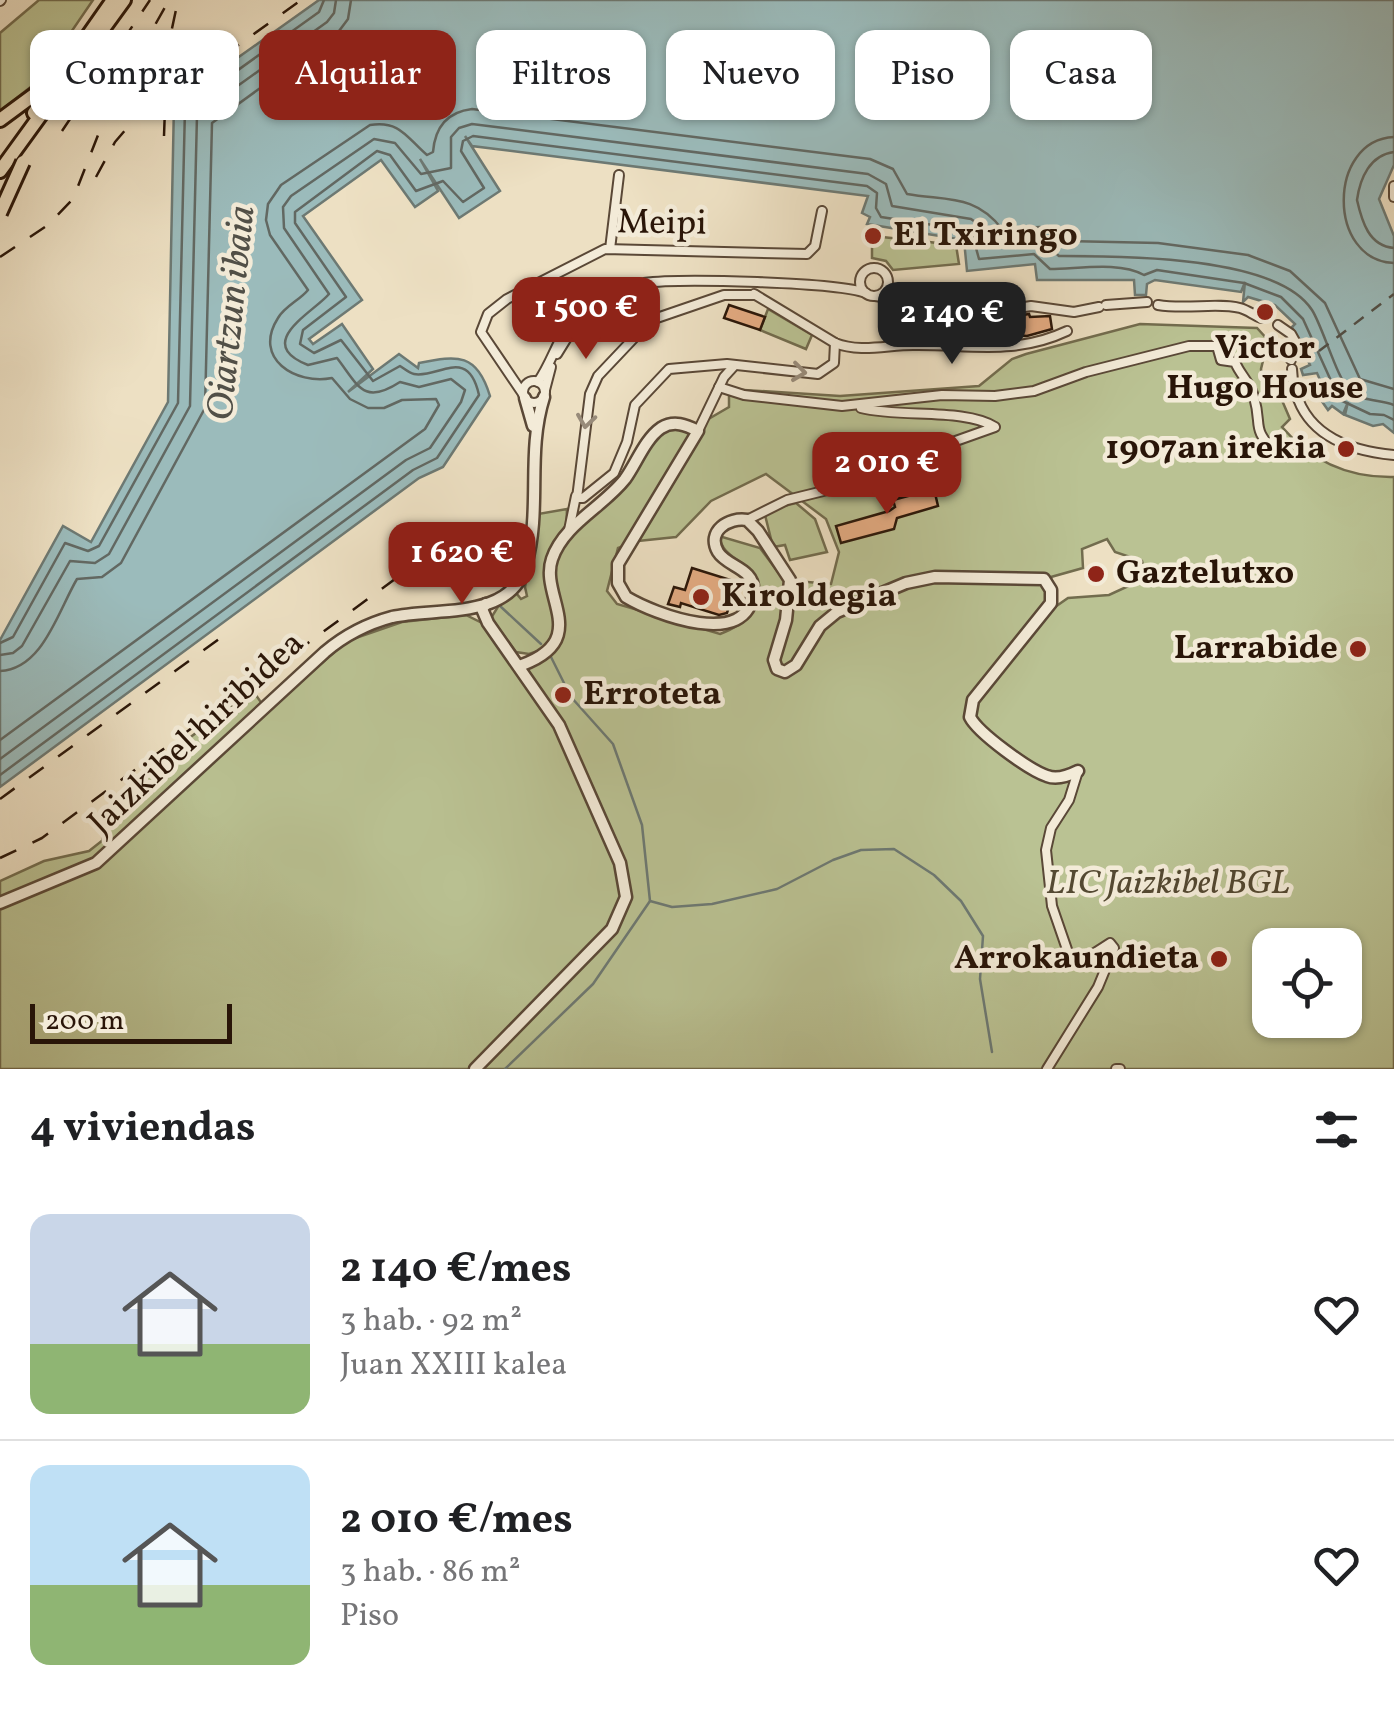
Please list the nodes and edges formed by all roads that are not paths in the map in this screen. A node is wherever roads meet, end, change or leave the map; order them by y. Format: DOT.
graph roads {
  1 [pos="113,0"];
  2 [pos="124,0"];
  3 [pos="92,30"];
  4 [pos="103,30"];
  5 [pos="30,100"];
  6 [pos="30,116"];
  7 [pos="0,120"];
  8 [pos="39,120"];
  9 [pos="44,120"];
  10 [pos="0,157"];
  11 [pos="0,171"];
  12 [pos="619,175"];
  13 [pos="1394,186"];
  14 [pos="1394,197"];
  15 [pos="822,210"];
  16 [pos="0,213"];
  17 [pos="610,248"];
  18 [pos="861,279"];
  19 [pos="728,284"];
  20 [pos="743,284"];
  21 [pos="758,285"];
  22 [pos="845,288"];
  23 [pos="724,295"];
  24 [pos="755,295"];
  25 [pos="870,295"];
  26 [pos="594,301"];
  27 [pos="1146,302"];
  28 [pos="1158,305"];
  29 [pos="1262,318"];
  30 [pos="1278,324"];
  31 [pos="1067,331"];
  32 [pos="835,343"];
  33 [pos="740,364"];
  34 [pos="506,367"];
  35 [pos="1294,381"];
  36 [pos="534,382"];
  37 [pos="719,387"];
  38 [pos="1296,393"];
  39 [pos="545,394"];
  40 [pos="524,396"];
  41 [pos="855,406"];
  42 [pos="698,431"];
  43 [pos="534,432"];
  44 [pos="1276,454"];
  45 [pos="1394,454"];
  46 [pos="577,498"];
  47 [pos="747,520"];
  48 [pos="566,535"];
  49 [pos="487,604"];
  50 [pos="460,609"];
  51 [pos="488,623"];
  52 [pos="508,648"];
  53 [pos="537,654"];
  54 [pos="525,670"];
  55 [pos="1078,771"];
  56 [pos="0,903"];
  57 [pos="475,1069"];
  58 [pos="1047,1069"];
  1 -- 3 [label="main road"];
  2 -- 4 [label="main road"];
  5 -- 7 [label="main road"];
  6 -- 10 [label="main road"];
  8 -- 11 [label="main road"];
  9 -- 16 [label="main road, bridge"];
  12 -- 17 [label="street"];
  13 -- 14 [label="street"];
  15 -- 17 [label="street, Meipi"];
  17 -- 34 [label="street, Meipi"];
  18 -- 22 [label="street"];
  18 -- 25 [label="street"];
  18 -- 25 [label="street"];
  19 -- 20 [label="street"];
  19 -- 23 [label="street"];
  19 -- 26 [label="street"];
  20 -- 21 [label="street"];
  20 -- 24 [label="street"];
  21 -- 22 [label="street"];
  21 -- 24 [label="street"];
  22 -- 25 [label="street"];
  23 -- 24 [label="street"];
  23 -- 46 [label="street, one-way"];
  24 -- 32 [label="street"];
  25 -- 27 [label="street"];
  26 -- 36 [label="street"];
  26 -- 39 [label="street"];
  28 -- 29 [label="street"];
  30 -- 35 [label="street"];
  31 -- 32 [label="street"];
  33 -- 32 [label="street, one-way"];
  33 -- 37 [label="street"];
  33 -- 46 [label="street"];
  34 -- 36 [label="street, Meipi"];
  34 -- 40 [label="street, Meipi"];
  36 -- 39 [label="street, Meipi"];
  36 -- 40 [label="street"];
  37 -- 41 [label="street"];
  37 -- 42 [label="street"];
  38 -- 45 [label="street"];
  39 -- 40 [label="street"];
  39 -- 43 [label="street"];
  40 -- 43 [label="street"];
  41 -- 44 [label="street"];
  41 -- 47 [label="street"];
  42 -- 47 [label="street"];
  42 -- 48 [label="street"];
  43 -- 49 [label="street"];
  46 -- 48 [label="street"];
  47 -- 55 [label="street"];
  48 -- 53 [label="street"];
  49 -- 50 [label="street, Jaizkibel hiribidea"];
  49 -- 51 [label="street"];
  49 -- 52 [label="street"];
  50 -- 51 [label="street"];
  50 -- 56 [label="street, Jaizkibel hiribidea"];
  51 -- 52 [label="street"];
  52 -- 53 [label="street"];
  52 -- 54 [label="street"];
  53 -- 54 [label="street"];
  54 -- 57 [label="street"];
  55 -- 58 [label="street"];
}
